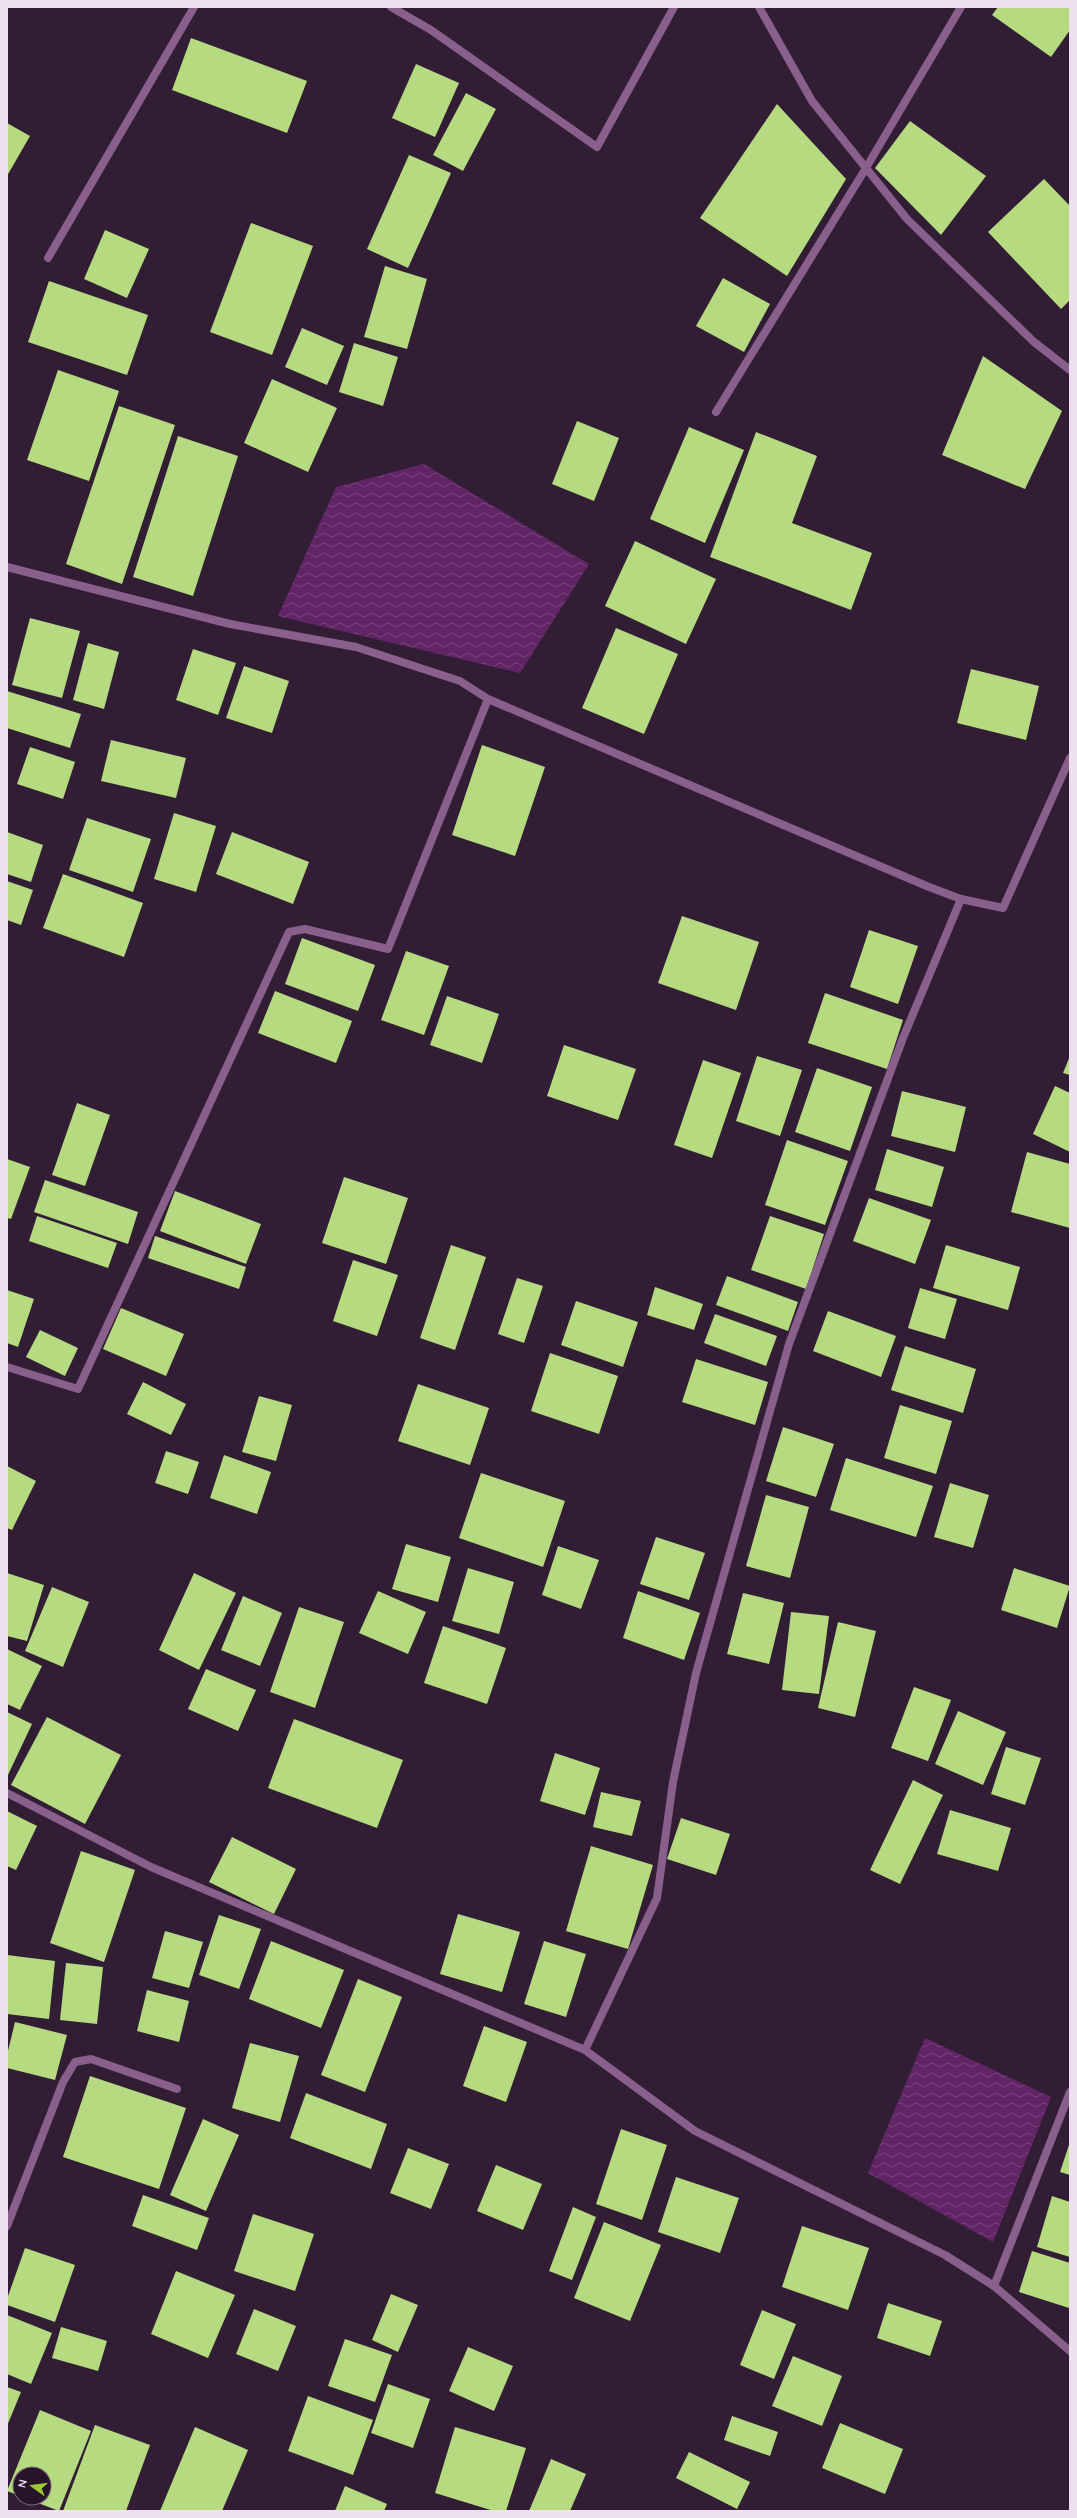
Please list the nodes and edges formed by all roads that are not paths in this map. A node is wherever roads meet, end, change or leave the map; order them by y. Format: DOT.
graph roads {
  1 [pos="194,7"];
  2 [pos="391,7"];
  3 [pos="674,7"];
  4 [pos="758,7"];
  5 [pos="961,7"];
  6 [pos="866,168"];
  7 [pos="48,258"];
  8 [pos="1070,370"];
  9 [pos="716,412"];
  10 [pos="7,567"];
  11 [pos="488,699"];
  12 [pos="1070,758"];
  13 [pos="961,899"];
  14 [pos="7,1367"];
  15 [pos="7,1793"];
  16 [pos="585,2050"];
  17 [pos="177,2089"];
  18 [pos="1070,2092"];
  19 [pos="7,2226"];
  20 [pos="994,2286"];
  21 [pos="1070,2351"];
  1 -- 7 [label="street"];
  2 -- 3 [label="street"];
  4 -- 6 [label="street"];
  5 -- 6 [label="street"];
  6 -- 8 [label="street"];
  6 -- 9 [label="street"];
  10 -- 11 [label="street"];
  11 -- 13 [label="street"];
  11 -- 14 [label="street"];
  12 -- 13 [label="street"];
  13 -- 16 [label="street"];
  15 -- 16 [label="street"];
  16 -- 20 [label="street"];
  17 -- 19 [label="street"];
  18 -- 20 [label="street"];
  20 -- 21 [label="street"];
}
